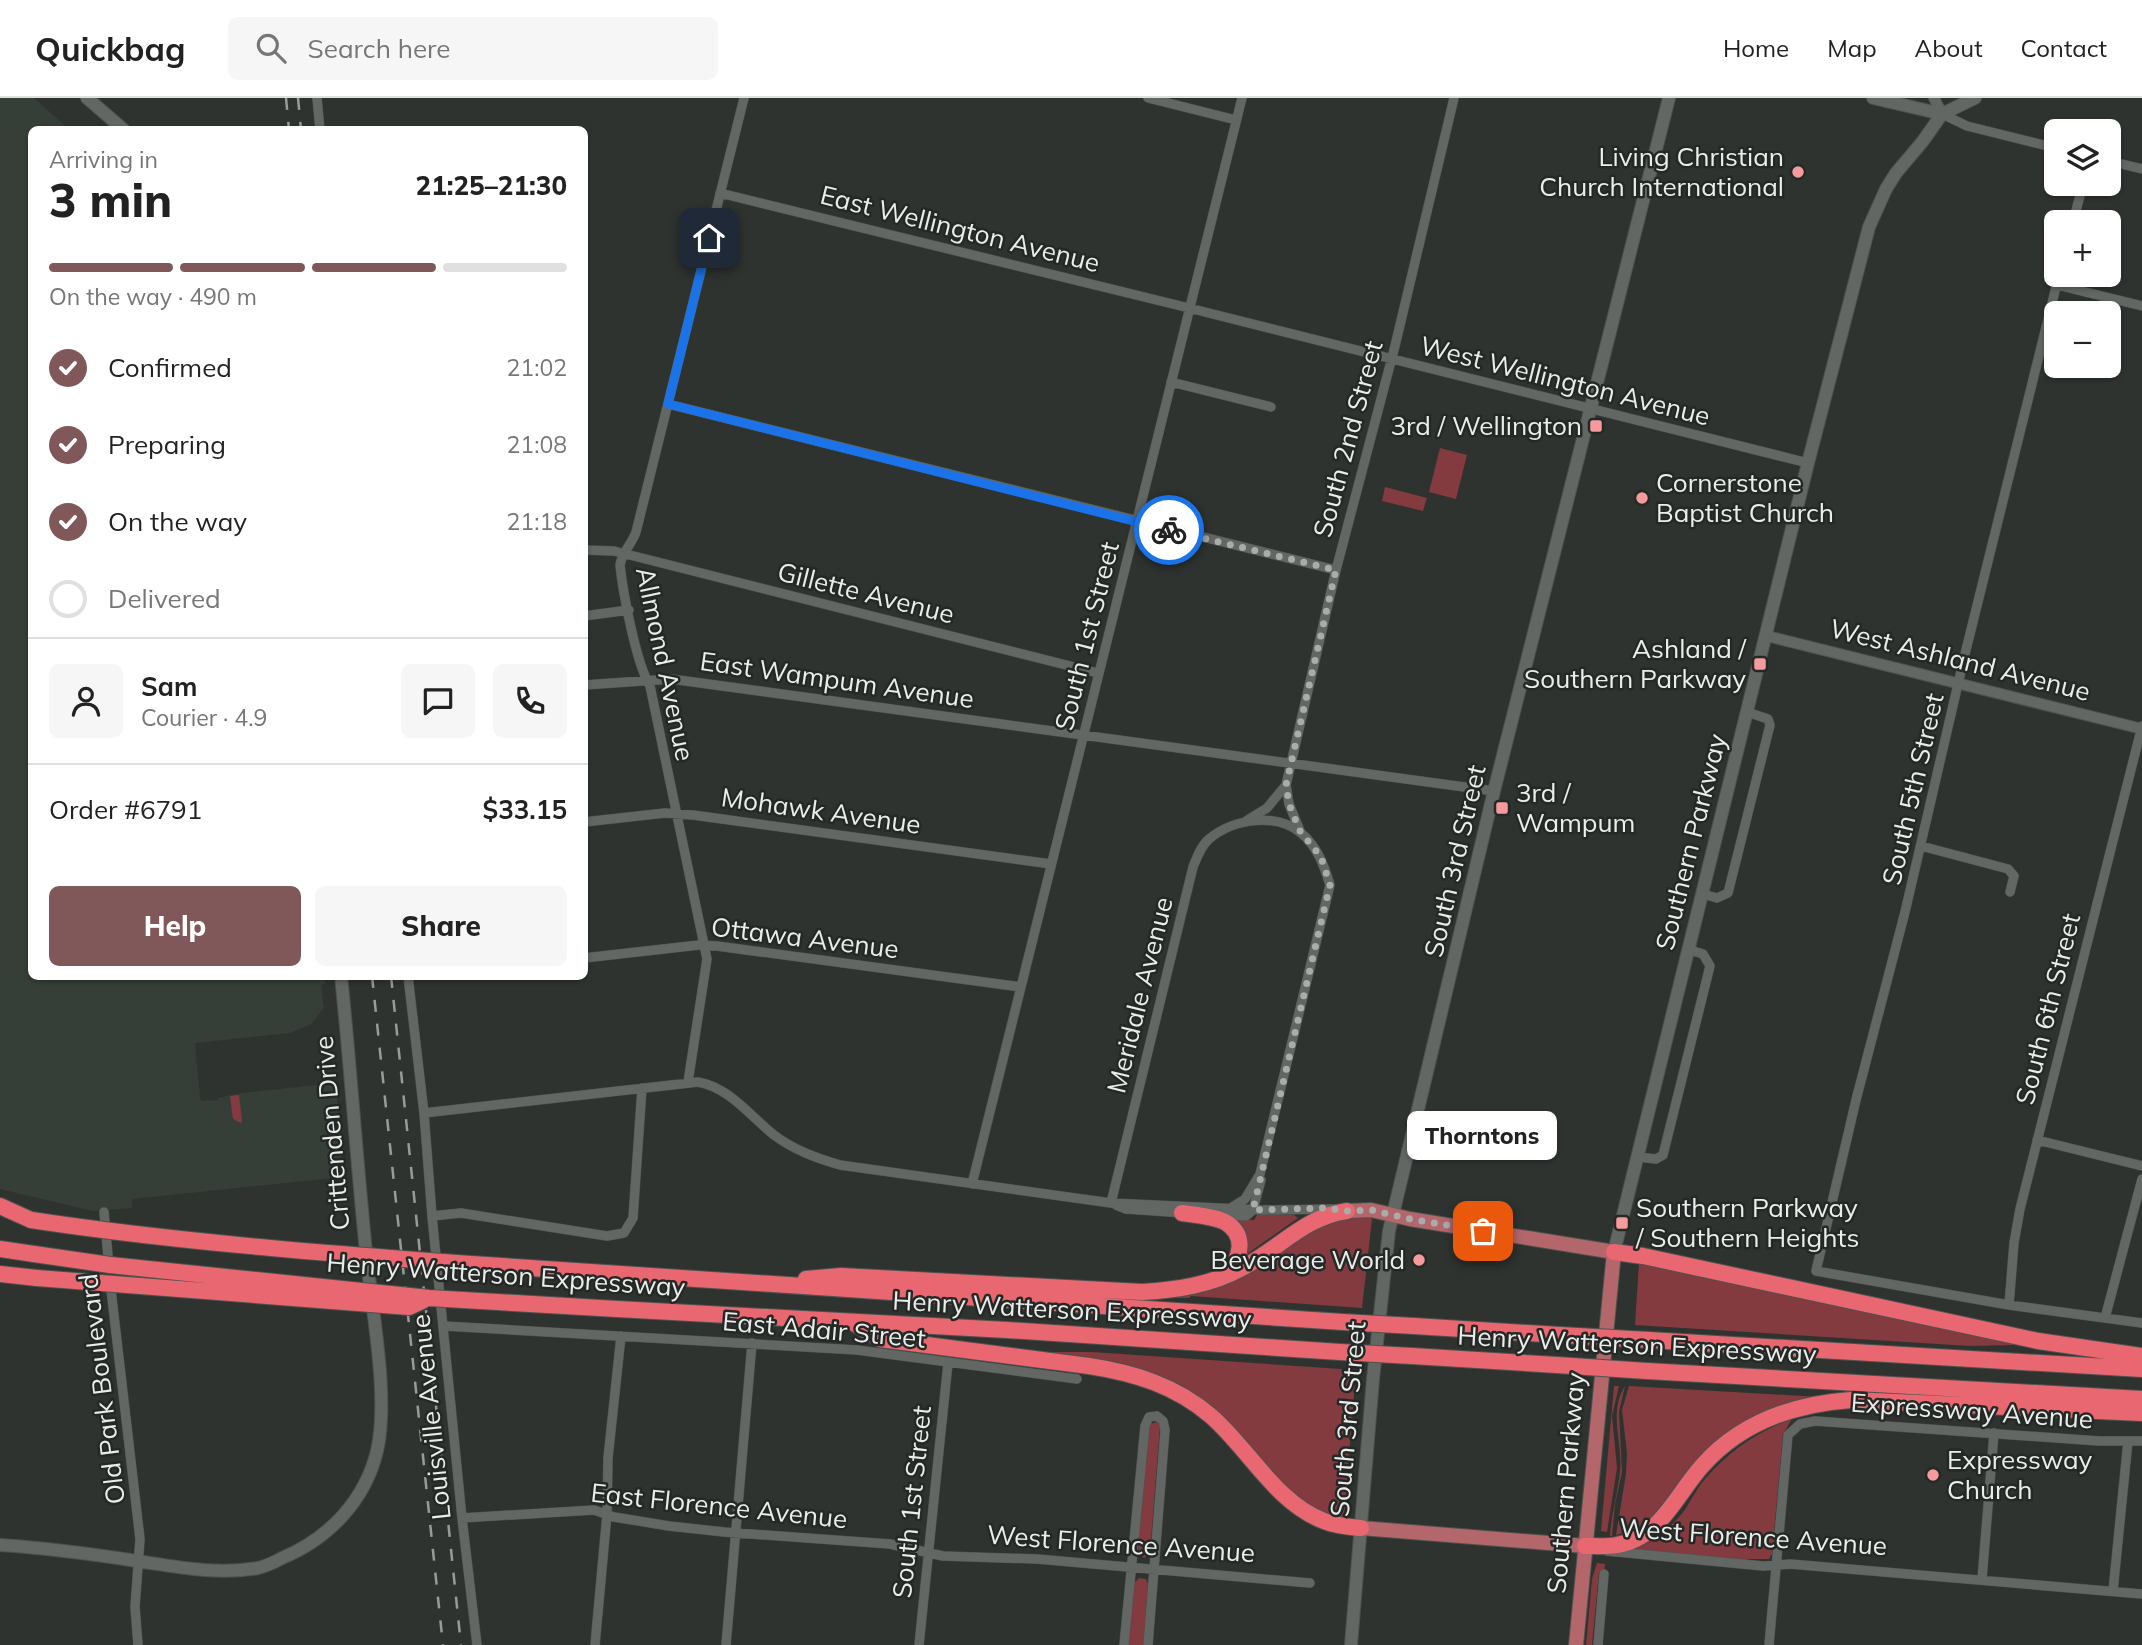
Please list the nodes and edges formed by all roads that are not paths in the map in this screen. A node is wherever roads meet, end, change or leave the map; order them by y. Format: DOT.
graph roads {
  1 [pos="87,98"];
  2 [pos="317,98"];
  3 [pos="744,98"];
  4 [pos="1148,98"];
  5 [pos="1242,98"];
  6 [pos="1454,98"];
  7 [pos="1669,98"];
  8 [pos="1873,98"];
  9 [pos="1934,98"];
  10 [pos="1975,98"];
  11 [pos="1942,114"];
  12 [pos="1236,120"];
  13 [pos="119,126"];
  14 [pos="320,126"];
  15 [pos="2044,145"];
  16 [pos="2121,164"];
  17 [pos="2142,169"];
  18 [pos="720,193"];
  19 [pos="2056,287"];
  20 [pos="2081,287"];
  21 [pos="2142,306"];
  22 [pos="1189,308"];
  23 [pos="1391,359"];
  24 [pos="1171,382"];
  25 [pos="668,404"];
  26 [pos="1272,407"];
  27 [pos="1591,409"];
  28 [pos="1808,463"];
  29 [pos="1138,522"];
  30 [pos="588,550"];
  31 [pos="623,553"];
  32 [pos="1336,570"];
  33 [pos="629,611"];
  34 [pos="588,616"];
  35 [pos="1767,636"];
  36 [pos="1098,673"];
  37 [pos="646,680"];
  38 [pos="1959,684"];
  39 [pos="588,685"];
  40 [pos="1747,712"];
  41 [pos="2142,728"];
  42 [pos="1083,735"];
  43 [pos="1291,764"];
  44 [pos="1286,785"];
  45 [pos="1494,791"];
  46 [pos="677,814"];
  47 [pos="588,822"];
  48 [pos="1244,822"];
  49 [pos="1300,831"];
  50 [pos="1921,846"];
  51 [pos="1051,864"];
  52 [pos="2010,892"];
  53 [pos="1703,894"];
  54 [pos="704,946"];
  55 [pos="1690,950"];
  56 [pos="588,958"];
  57 [pos="341,980"];
  58 [pos="408,980"];
  59 [pos="1021,987"];
  60 [pos="688,1082"];
  61 [pos="642,1088"];
  62 [pos="424,1112"];
  63 [pos="2037,1140"];
  64 [pos="1638,1157"];
  65 [pos="2142,1166"];
  66 [pos="1259,1174"];
  67 [pos="2142,1178"];
  68 [pos="972,1184"];
  69 [pos="1111,1203"];
  70 [pos="0,1206"];
  71 [pos="1229,1209"];
  72 [pos="1253,1210"];
  73 [pos="1347,1211"];
  74 [pos="104,1212"];
  75 [pos="1182,1213"];
  76 [pos="1392,1214"];
  77 [pos="432,1216"];
  78 [pos="0,1218"];
  79 [pos="31,1220"];
  80 [pos="0,1249"];
  81 [pos="1614,1252"];
  82 [pos="0,1274"];
  83 [pos="1226,1275"];
  84 [pos="749,1282"];
  85 [pos="429,1298"];
  86 [pos="2009,1305"];
  87 [pos="2105,1318"];
  88 [pos="850,1321"];
  89 [pos="2142,1323"];
  90 [pos="444,1326"];
  91 [pos="621,1336"];
  92 [pos="752,1343"];
  93 [pos="2142,1356"];
  94 [pos="948,1363"];
  95 [pos="2142,1369"];
  96 [pos="1077,1379"];
  97 [pos="2142,1399"];
  98 [pos="2142,1413"];
  99 [pos="1994,1433"];
  100 [pos="2128,1441"];
  101 [pos="2142,1441"];
  102 [pos="607,1514"];
  103 [pos="462,1518"];
  104 [pos="1361,1528"];
  105 [pos="736,1533"];
  106 [pos="0,1545"];
  107 [pos="1585,1546"];
  108 [pos="929,1553"];
  109 [pos="138,1561"];
  110 [pos="1778,1565"];
  111 [pos="1132,1567"];
  112 [pos="1154,1569"];
  113 [pos="1604,1574"];
  114 [pos="1982,1579"];
  115 [pos="1310,1583"];
  116 [pos="2113,1591"];
  117 [pos="2142,1594"];
  118 [pos="138,1645"];
  119 [pos="477,1645"];
  120 [pos="595,1645"];
  121 [pos="726,1645"];
  122 [pos="919,1645"];
  123 [pos="1124,1645"];
  124 [pos="1147,1645"];
  125 [pos="1351,1645"];
  126 [pos="1576,1645"];
  127 [pos="1598,1645"];
  128 [pos="1769,1645"];
  1 -- 13 [label="main road"];
  2 -- 14 [label="street"];
  3 -- 18 [label="street, Allmond Avenue"];
  4 -- 12 [label="street"];
  5 -- 12 [label="street, South 1st Street"];
  6 -- 23 [label="street, South 2nd Street"];
  7 -- 27 [label="main road, South 3rd Street"];
  8 -- 11 [label="main road"];
  9 -- 11 [label="street"];
  10 -- 11 [label="main road, Southern Parkway"];
  11 -- 15 [label="street"];
  11 -- 28 [label="main road, Southern Parkway"];
  12 -- 22 [label="street, South 1st Street"];
  16 -- 17 [label="street"];
  18 -- 22 [label="street, East Wellington Avenue"];
  18 -- 25 [label="street, Allmond Avenue"];
  19 -- 38 [label="street, South 5th Street"];
  20 -- 21 [label="street"];
  22 -- 23 [label="street, West Wellington Avenue"];
  22 -- 24 [label="street, South 1st Street"];
  23 -- 27 [label="street, West Wellington Avenue"];
  23 -- 32 [label="street, South 2nd Street"];
  24 -- 26 [label="street"];
  24 -- 29 [label="street, South 1st Street"];
  25 -- 29 [label="street"];
  25 -- 31 [label="street, Allmond Avenue"];
  27 -- 28 [label="street, West Wellington Avenue"];
  27 -- 45 [label="main road, South 3rd Street"];
  28 -- 35 [label="main road, Southern Parkway"];
  29 -- 32 [label="street"];
  29 -- 36 [label="street, South 1st Street"];
  30 -- 31 [label="street, Gillette Avenue"];
  31 -- 33 [label="street, Allmond Avenue"];
  31 -- 36 [label="street, Gillette Avenue"];
  32 -- 43 [label="street, South 2nd Street"];
  33 -- 34 [label="street"];
  33 -- 37 [label="street, Allmond Avenue"];
  35 -- 38 [label="street, West Ashland Avenue"];
  35 -- 40 [label="main road, Southern Parkway"];
  36 -- 42 [label="street, South 1st Street"];
  37 -- 39 [label="street, East Wampum Avenue"];
  37 -- 42 [label="street, East Wampum Avenue"];
  37 -- 46 [label="street, Allmond Avenue"];
  38 -- 41 [label="street, West Ashland Avenue"];
  38 -- 50 [label="street, South 5th Street"];
  40 -- 53 [label="main road, Southern Parkway"];
  40 -- 53 [label="street"];
  41 -- 63 [label="street, South 6th Street"];
  42 -- 43 [label="street, East Wampum Avenue"];
  42 -- 51 [label="street, South 1st Street"];
  43 -- 44 [label="street, South 2nd Street"];
  43 -- 45 [label="street, East Wampum Avenue"];
  44 -- 48 [label="street, Meridale Avenue"];
  44 -- 49 [label="street, South 2nd Street"];
  45 -- 76 [label="main road, South 3rd Street"];
  46 -- 47 [label="street, Mohawk Avenue"];
  46 -- 51 [label="street, Mohawk Avenue"];
  46 -- 54 [label="street, Allmond Avenue"];
  48 -- 49 [label="street, Meridale Avenue"];
  48 -- 69 [label="street, Meridale Avenue"];
  49 -- 66 [label="street, South 2nd Street"];
  50 -- 52 [label="street"];
  50 -- 86 [label="street, South 5th Street"];
  51 -- 59 [label="street, South 1st Street"];
  53 -- 55 [label="main road, Southern Parkway"];
  54 -- 56 [label="street, Ottawa Avenue"];
  54 -- 59 [label="street, Ottawa Avenue"];
  54 -- 60 [label="street, Allmond Avenue"];
  55 -- 64 [label="main road, Southern Parkway"];
  55 -- 64 [label="street"];
  57 -- 109 [label="main road, Crittenden Drive"];
  58 -- 62 [label="street, Louisville Avenue"];
  59 -- 68 [label="street, South 1st Street"];
  60 -- 61 [label="street"];
  60 -- 68 [label="street"];
  61 -- 62 [label="street"];
  61 -- 77 [label="street"];
  62 -- 77 [label="street, Louisville Avenue"];
  63 -- 65 [label="street"];
  63 -- 86 [label="street, South 6th Street"];
  64 -- 81 [label="main road, Southern Parkway"];
  66 -- 71 [label="street, South 2nd Street"];
  66 -- 72 [label="street, South 2nd Street"];
  67 -- 87 [label="street"];
  68 -- 69 [label="street"];
  69 -- 71 [label="street"];
  69 -- 75 [label="street"];
  70 -- 79 [label="highway"];
  71 -- 72 [label="street"];
  72 -- 73 [label="street"];
  72 -- 75 [label="street"];
  73 -- 76 [label="main road"];
  73 -- 83 [label="highway"];
  74 -- 109 [label="street, Old Park Boulevard"];
  75 -- 83 [label="highway"];
  76 -- 81 [label="main road"];
  76 -- 104 [label="main road, South 3rd Street"];
  77 -- 90 [label="street, Louisville Avenue"];
  78 -- 79 [label="highway, Henry Watterson Expressway"];
  79 -- 84 [label="highway, Henry Watterson Expressway, bridge"];
  80 -- 85 [label="highway, Henry Watterson Expressway, bridge"];
  81 -- 93 [label="highway"];
  81 -- 107 [label="main road, Southern Parkway"];
  82 -- 85 [label="highway, bridge"];
  83 -- 84 [label="highway"];
  84 -- 95 [label="highway, Henry Watterson Expressway, bridge"];
  85 -- 88 [label="highway, Henry Watterson Expressway, bridge"];
  86 -- 87 [label="street"];
  87 -- 89 [label="street"];
  88 -- 97 [label="highway, Henry Watterson Expressway, bridge"];
  88 -- 104 [label="highway"];
  90 -- 91 [label="street, East Adair Street"];
  90 -- 103 [label="street, Louisville Avenue"];
  91 -- 92 [label="street, East Adair Street"];
  91 -- 102 [label="street"];
  92 -- 94 [label="street, East Adair Street"];
  92 -- 105 [label="street"];
  94 -- 96 [label="street, East Adair Street"];
  94 -- 108 [label="street, South 1st Street"];
  98 -- 107 [label="highway"];
  99 -- 100 [label="street, Expressway Avenue"];
  99 -- 110 [label="street, Expressway Avenue"];
  99 -- 114 [label="street"];
  100 -- 101 [label="street, Expressway Avenue"];
  100 -- 116 [label="street"];
  102 -- 103 [label="street, East Florence Avenue"];
  102 -- 105 [label="street, East Florence Avenue"];
  102 -- 120 [label="street"];
  103 -- 119 [label="street, Louisville Avenue"];
  104 -- 107 [label="main road, West Florence Avenue"];
  104 -- 125 [label="main road, South 3rd Street"];
  105 -- 108 [label="street, East Florence Avenue"];
  105 -- 121 [label="street"];
  106 -- 109 [label="main road, Crittenden Drive"];
  107 -- 110 [label="street, West Florence Avenue"];
  107 -- 126 [label="main road, Southern Parkway"];
  108 -- 111 [label="street, West Florence Avenue"];
  108 -- 122 [label="street, South 1st Street"];
  109 -- 118 [label="street, Old Park Boulevard"];
  110 -- 114 [label="street, West Florence Avenue"];
  110 -- 128 [label="street"];
  111 -- 112 [label="street, West Florence Avenue"];
  111 -- 112 [label="street"];
  111 -- 123 [label="street"];
  112 -- 115 [label="street, West Florence Avenue"];
  112 -- 124 [label="street"];
  113 -- 127 [label="street"];
  114 -- 116 [label="street, West Florence Avenue"];
  116 -- 117 [label="street, West Florence Avenue"];
}
